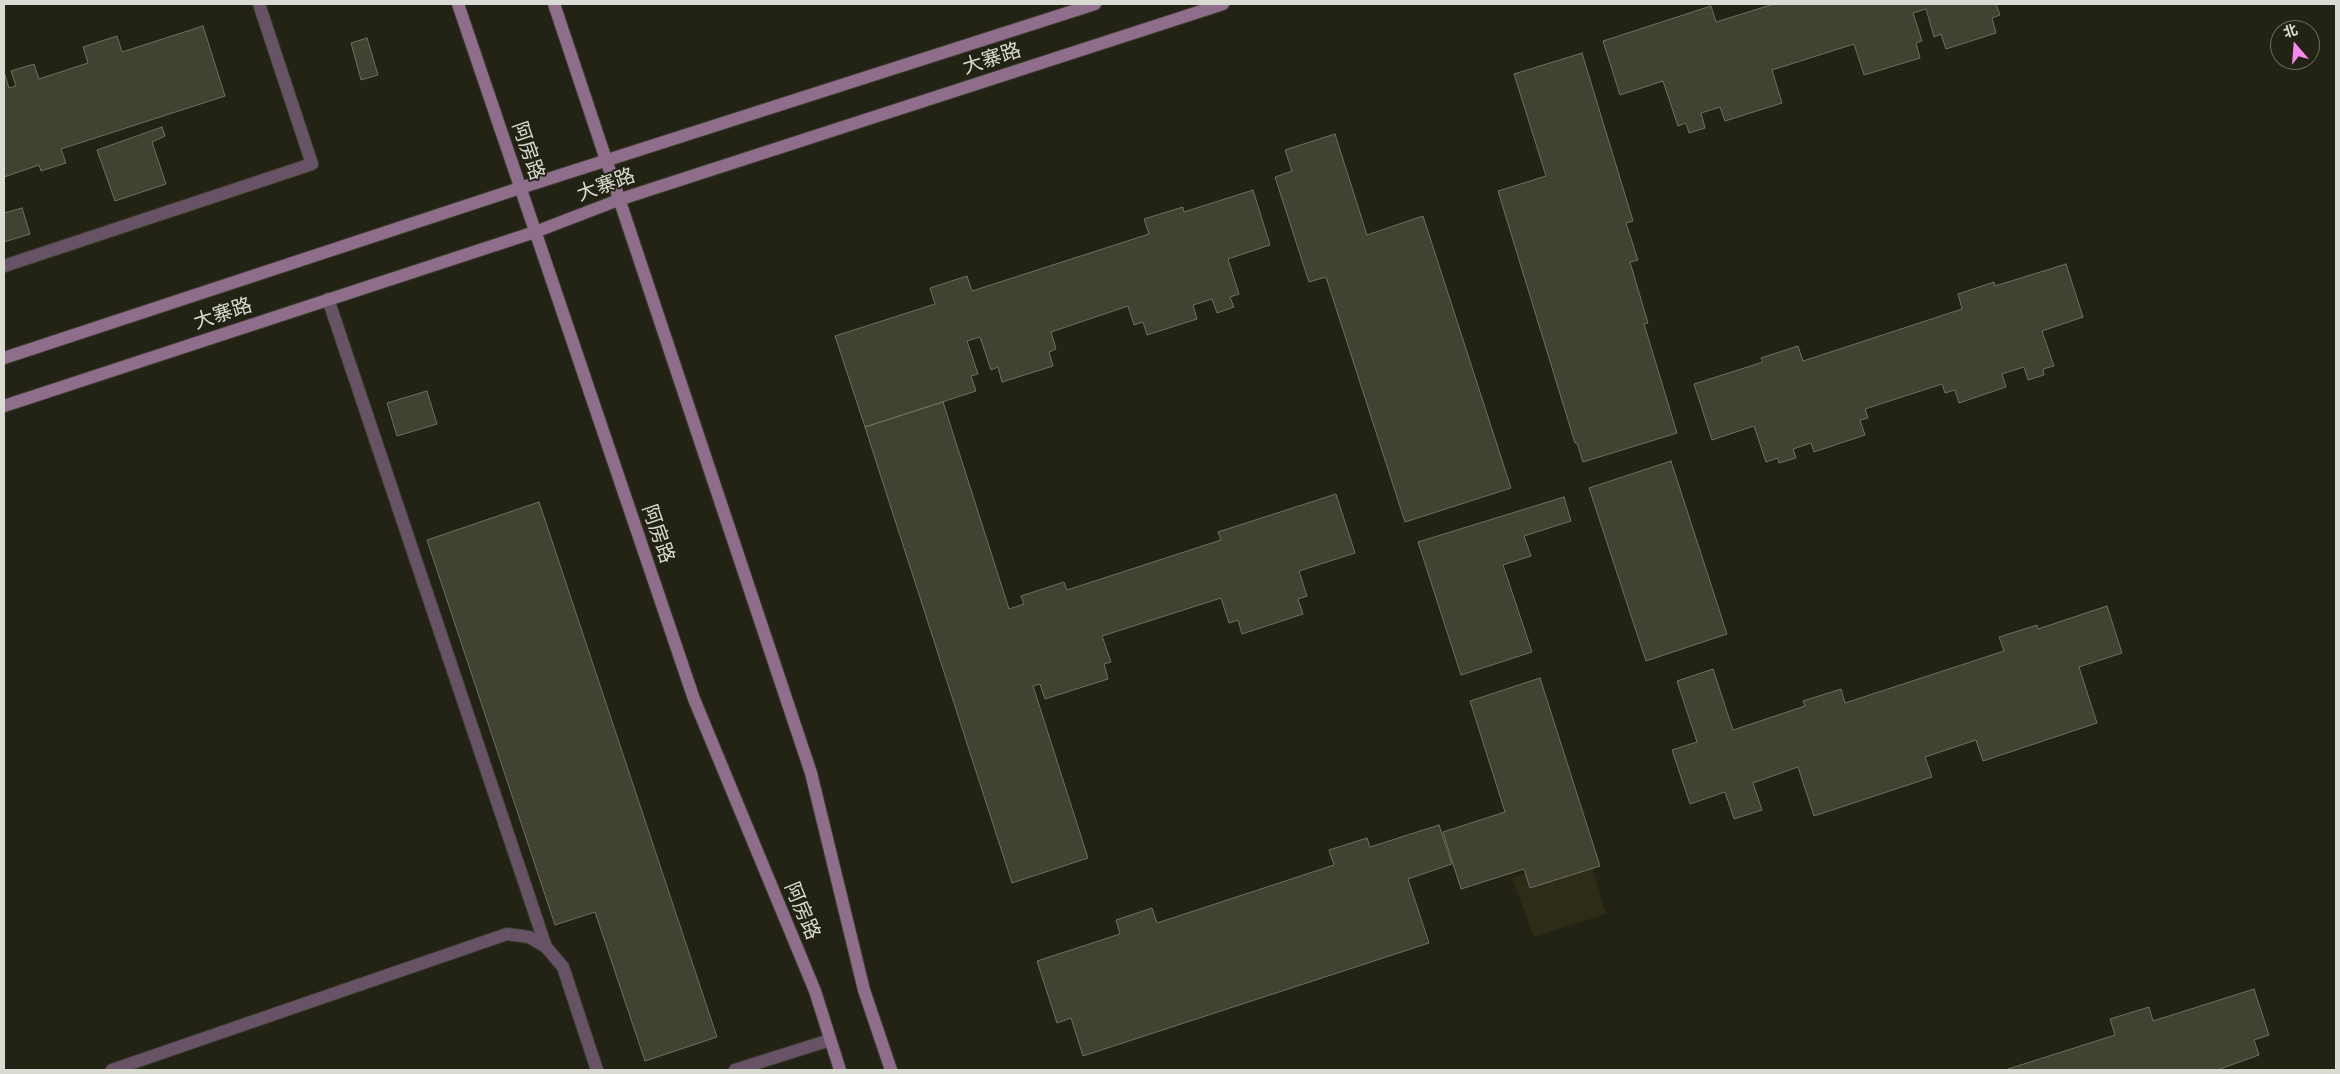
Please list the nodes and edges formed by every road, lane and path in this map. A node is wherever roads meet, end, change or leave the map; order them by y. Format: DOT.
graph roads {
  1 [pos="259,4"];
  2 [pos="458,4"];
  3 [pos="554,4"];
  4 [pos="1095,4"];
  5 [pos="1223,4"];
  6 [pos="607,161"];
  7 [pos="520,188"];
  8 [pos="621,199"];
  9 [pos="535,232"];
  10 [pos="4,266"];
  11 [pos="328,299"];
  12 [pos="4,358"];
  13 [pos="4,406"];
  14 [pos="546,947"];
  15 [pos="830,1040"];
  16 [pos="112,1070"];
  17 [pos="597,1070"];
  18 [pos="735,1070"];
  19 [pos="840,1070"];
  20 [pos="891,1070"];
  1 -- 10 [label="street"];
  2 -- 7 [label="main road, 阿房路"];
  3 -- 6 [label="main road, 阿房路"];
  4 -- 6 [label="main road, 大寨路"];
  5 -- 8 [label="main road, 大寨路"];
  6 -- 7 [label="main road, 大寨路"];
  6 -- 8 [label="main road, 阿房路"];
  7 -- 9 [label="main road, 阿房路"];
  7 -- 12 [label="main road, 大寨路"];
  8 -- 9 [label="main road, 大寨路"];
  8 -- 20 [label="main road, 阿房路"];
  9 -- 11 [label="main road, 大寨路"];
  9 -- 15 [label="main road, 阿房路"];
  11 -- 13 [label="main road, 大寨路"];
  11 -- 14 [label="street"];
  14 -- 16 [label="street"];
  14 -- 17 [label="street"];
  15 -- 18 [label="street"];
  15 -- 19 [label="main road, 阿房路"];
}
